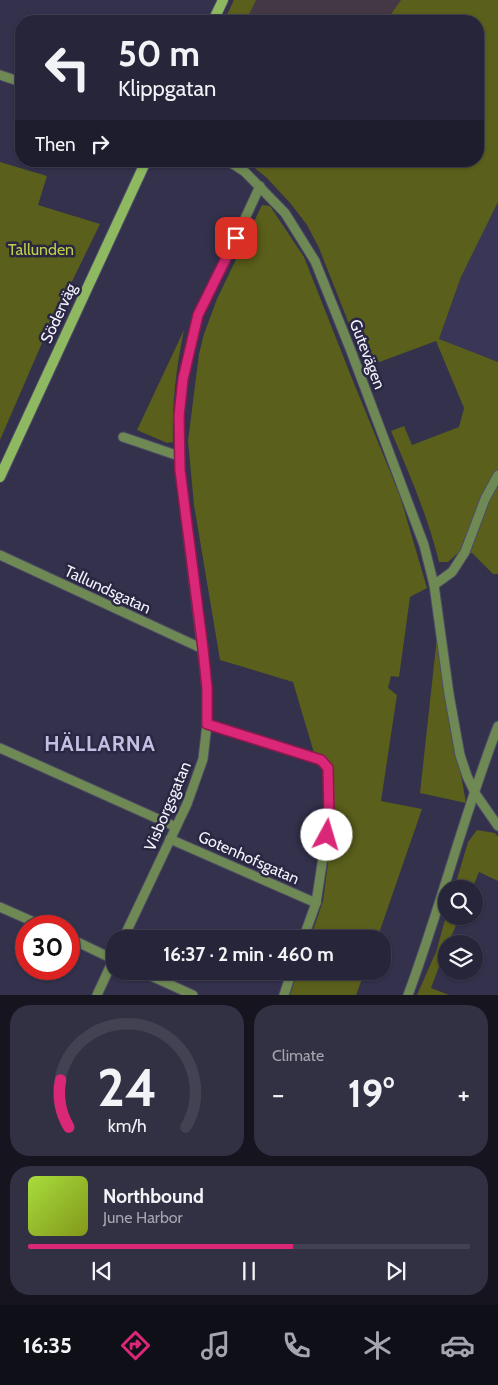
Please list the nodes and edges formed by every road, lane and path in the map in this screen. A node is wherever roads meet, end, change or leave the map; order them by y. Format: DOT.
graph roads {
  1 [pos="222,0"];
  2 [pos="215,15"];
  3 [pos="0,75"];
  4 [pos="15,80"];
  5 [pos="143,167"];
  6 [pos="237,167"];
  7 [pos="260,186"];
  8 [pos="124,437"];
  9 [pos="179,456"];
  10 [pos="498,475"];
  11 [pos="0,477"];
  12 [pos="0,555"];
  13 [pos="434,585"];
  14 [pos="203,649"];
  15 [pos="207,724"];
  16 [pos="498,726"];
  17 [pos="0,748"];
  18 [pos="475,793"];
  19 [pos="498,826"];
  20 [pos="176,827"];
  21 [pos="170,839"];
  22 [pos="316,903"];
  23 [pos="0,907"];
  24 [pos="18,915"];
  25 [pos="127,930"];
  26 [pos="307,930"];
  27 [pos="80,943"];
  28 [pos="106,954"];
  29 [pos="106,975"];
  30 [pos="160,980"];
  31 [pos="289,980"];
  32 [pos="97,995"];
  33 [pos="193,995"];
  34 [pos="284,995"];
  35 [pos="408,995"];
  1 -- 2 [label="main road"];
  3 -- 4 [label="street"];
  5 -- 11 [label="main road, Söderväg"];
  6 -- 7 [label="street, Gutevägen"];
  7 -- 9 [label="street, Visborgsgatan"];
  7 -- 13 [label="street, Gutevägen"];
  8 -- 9 [label="street"];
  9 -- 14 [label="street, Visborgsgatan"];
  10 -- 13 [label="street"];
  12 -- 14 [label="street, Tallundsgatan"];
  13 -- 18 [label="street, Gutevägen"];
  14 -- 15 [label="street, Visborgsgatan"];
  15 -- 20 [label="street, Visborgsgatan"];
  15 -- 22 [label="street"];
  16 -- 18 [label="street"];
  17 -- 20 [label="street"];
  18 -- 19 [label="street"];
  18 -- 35 [label="street"];
  20 -- 21 [label="street, Visborgsgatan"];
  21 -- 22 [label="street, Gotenhofsgatan"];
  21 -- 25 [label="street, Visborgsgatan"];
  22 -- 26 [label="street"];
  23 -- 24 [label="street"];
  27 -- 28 [label="street"];
  29 -- 32 [label="street"];
  30 -- 33 [label="street"];
  31 -- 34 [label="street"];
}
